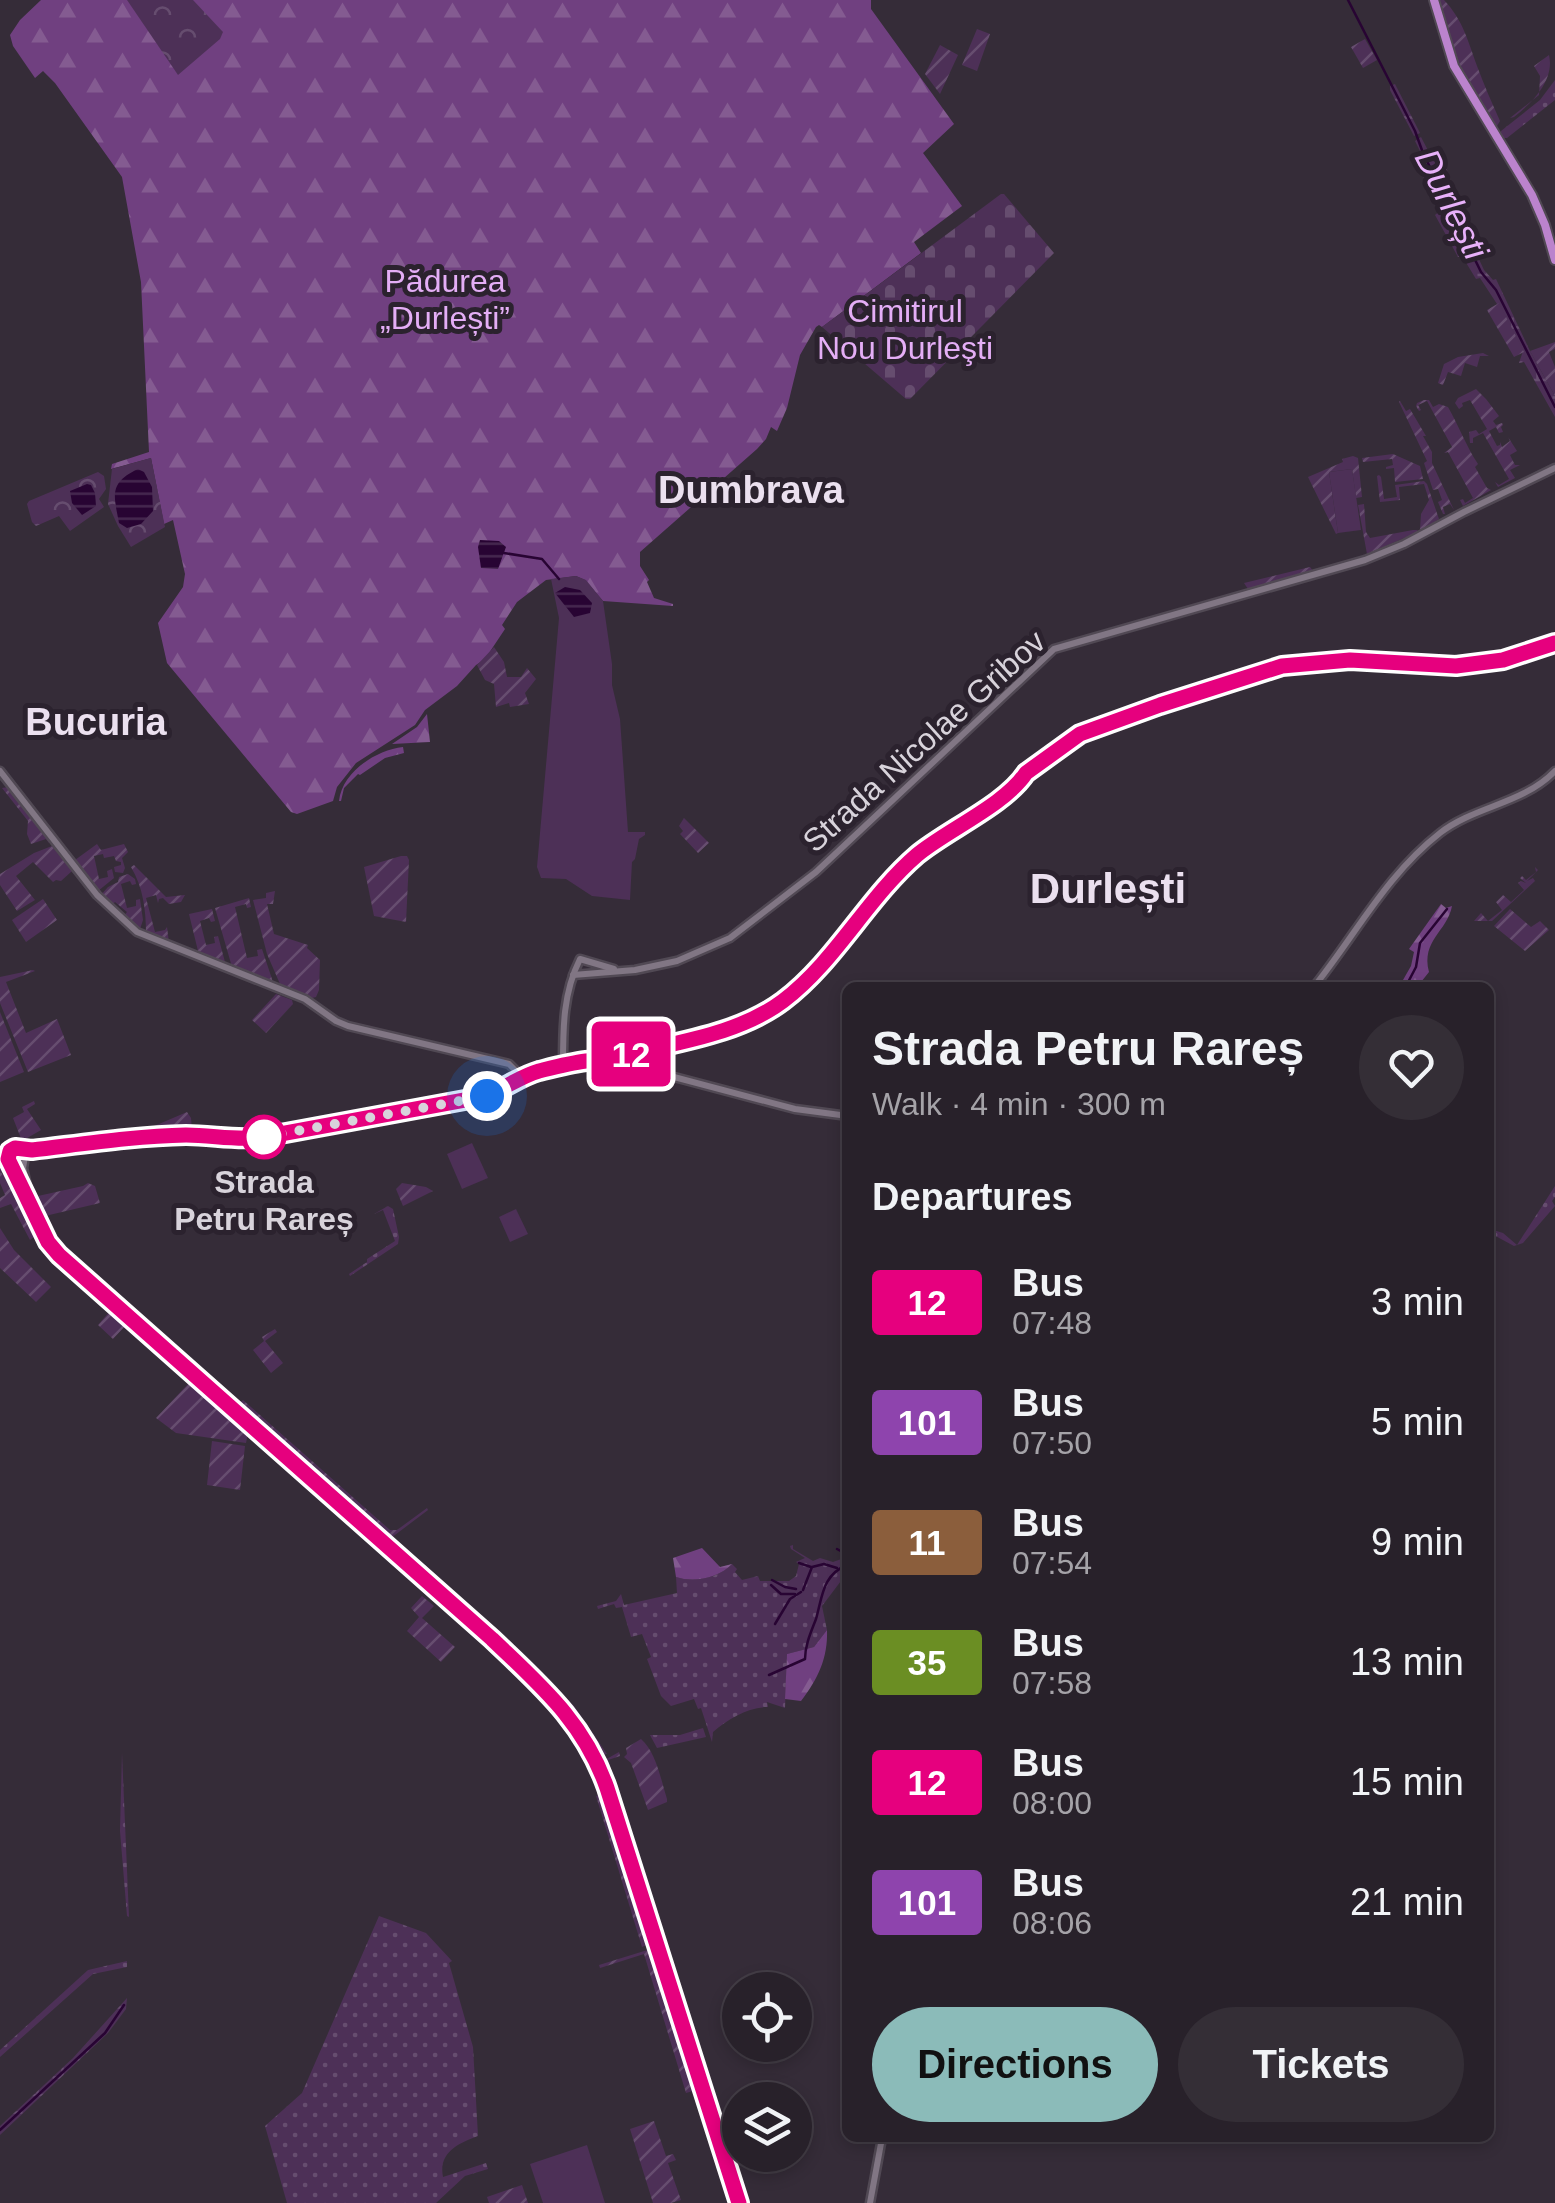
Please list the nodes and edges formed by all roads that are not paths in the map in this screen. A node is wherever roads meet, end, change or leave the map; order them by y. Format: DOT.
graph roads {
  1 [pos="1434,0"];
  2 [pos="1555,260"];
  3 [pos="1555,468"];
  4 [pos="1555,643"];
  5 [pos="0,771"];
  6 [pos="1555,772"];
  7 [pos="621,972"];
  8 [pos="573,975"];
  9 [pos="1317,982"];
  10 [pos="612,1061"];
  11 [pos="563,1065"];
  12 [pos="522,1076"];
  13 [pos="842,1115"];
  14 [pos="10,1151"];
  15 [pos="0,1153"];
  16 [pos="23,1155"];
  17 [pos="10,1162"];
  18 [pos="30,1200"];
  19 [pos="881,2142"];
  20 [pos="739,2203"];
  21 [pos="870,2203"];
  1 -- 2 [label="main road"];
  3 -- 7 [label="street, Strada Nicolae Gribov"];
  4 -- 10 [label="street"];
  5 -- 12 [label="street"];
  6 -- 9 [label="street"];
  7 -- 8 [label="street, Strada Nicolae Gribov"];
  7 -- 8 [label="street, Strada Nicolae Gribov"];
  8 -- 11 [label="street"];
  10 -- 11 [label="street"];
  10 -- 13 [label="street"];
  11 -- 12 [label="street"];
  12 -- 16 [label="street"];
  14 -- 15 [label="street"];
  14 -- 16 [label="street"];
  14 -- 17 [label="street"];
  15 -- 17 [label="street"];
  16 -- 17 [label="street"];
  16 -- 18 [label="street"];
  17 -- 18 [label="street"];
  18 -- 20 [label="street"];
  19 -- 21 [label="street"];
}
